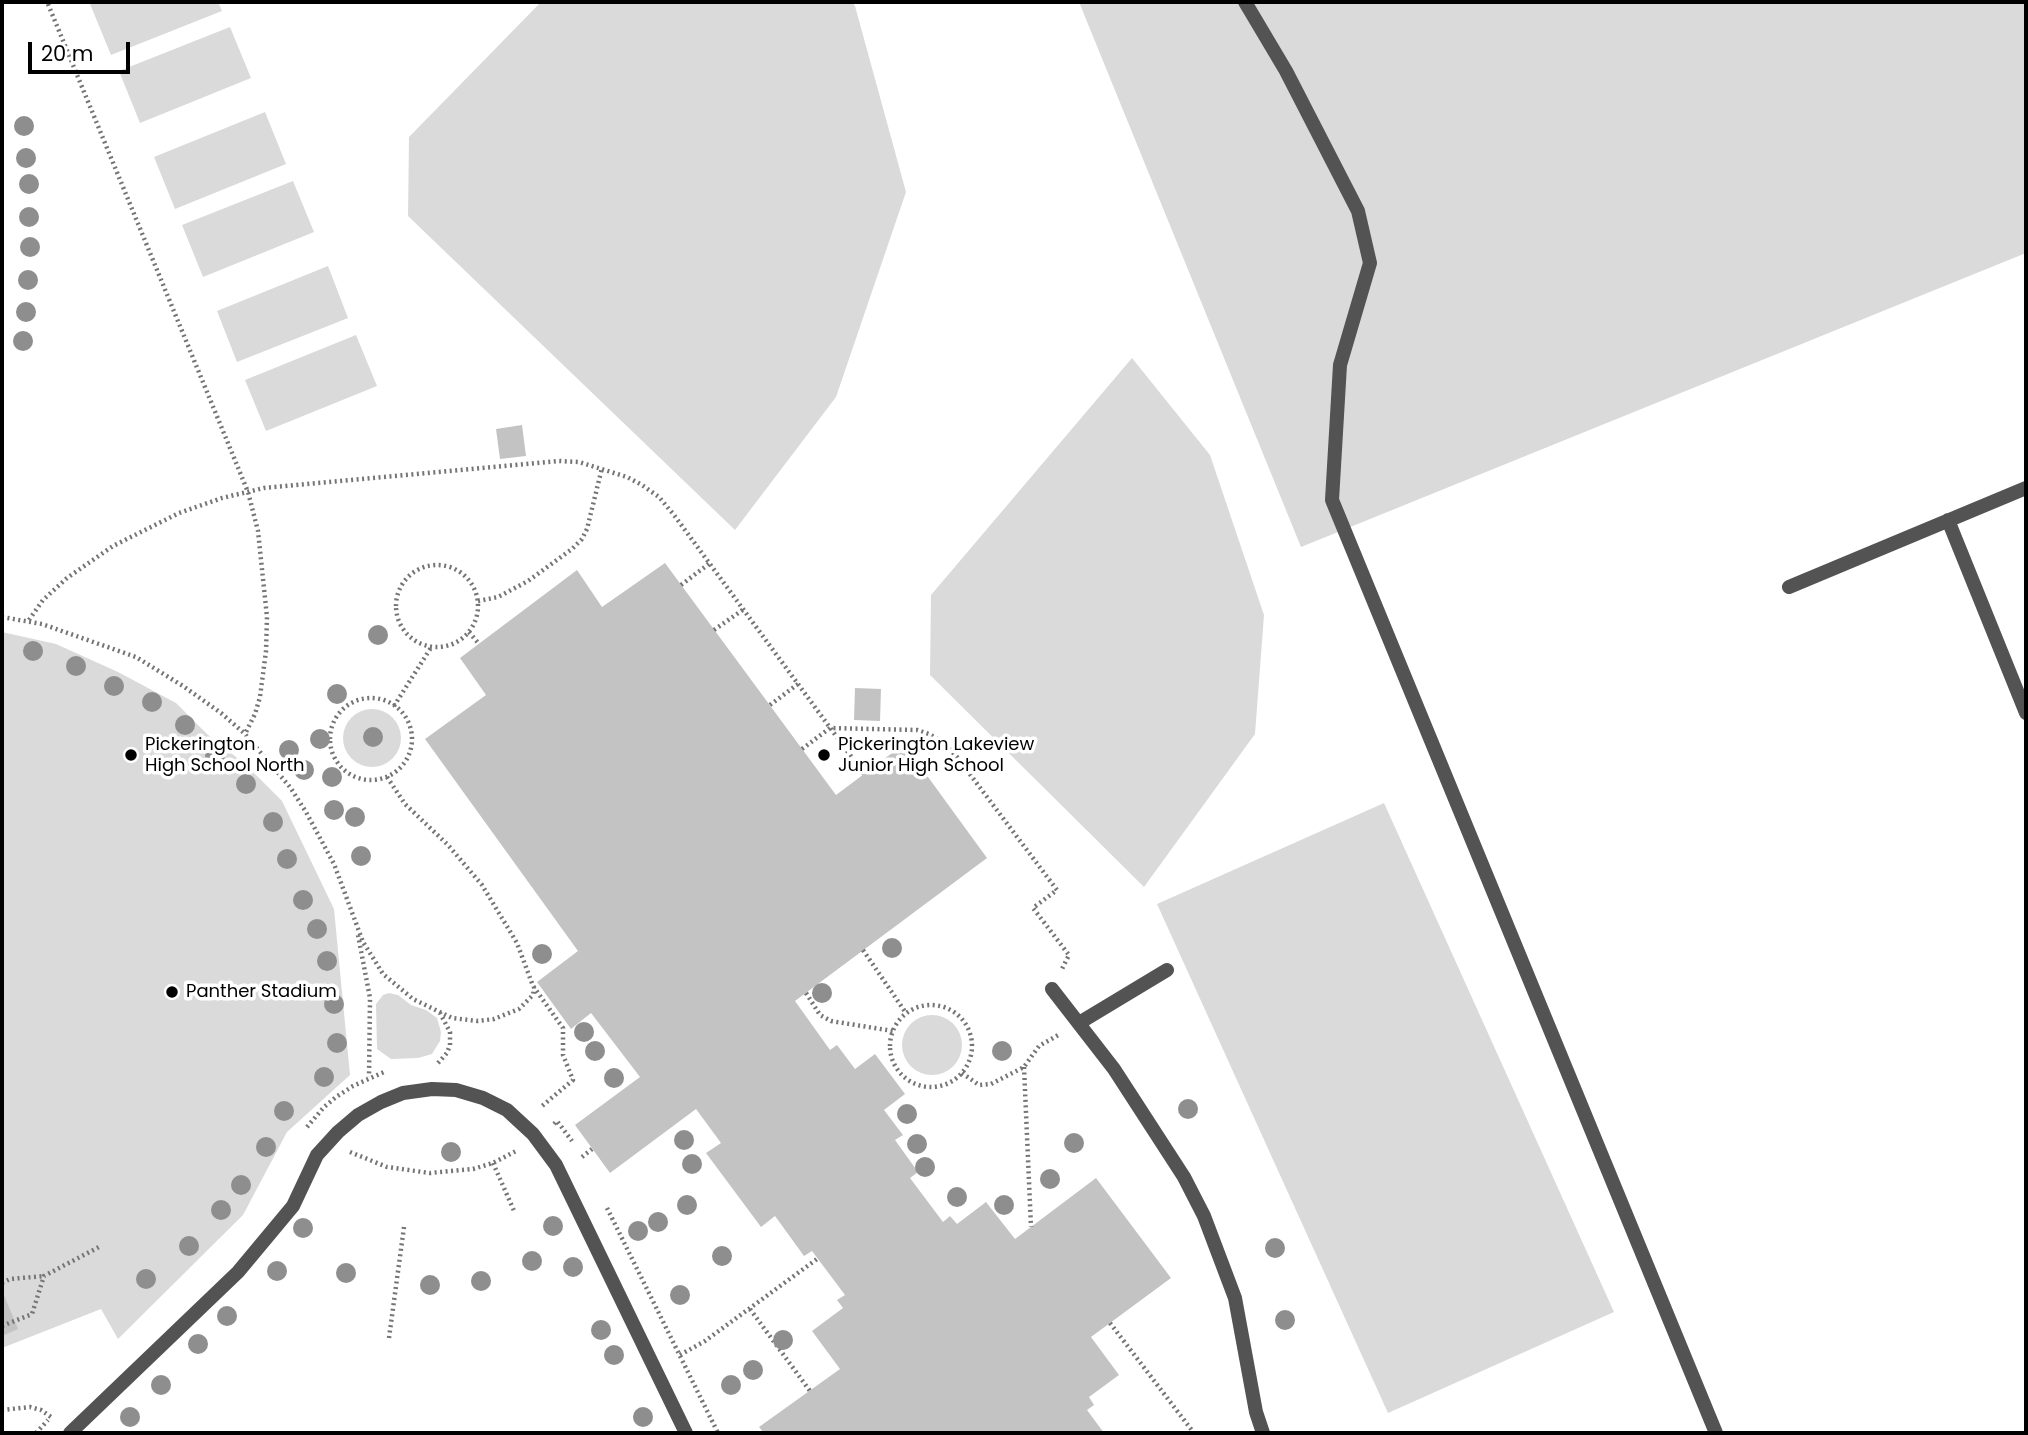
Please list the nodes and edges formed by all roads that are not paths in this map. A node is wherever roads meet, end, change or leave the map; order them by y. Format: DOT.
graph roads {
  1 [pos="1245,2"];
  2 [pos="2026,488"];
  3 [pos="1948,520"];
  4 [pos="1789,587"];
  5 [pos="2026,713"];
  6 [pos="1167,970"];
  7 [pos="1052,989"];
  8 [pos="1079,1023"];
  9 [pos="70,1433"];
  10 [pos="687,1433"];
  11 [pos="1263,1433"];
  12 [pos="1716,1433"];
  1 -- 12 [label="street"];
  2 -- 3 [label="street"];
  3 -- 4 [label="street"];
  3 -- 5 [label="street"];
  6 -- 8 [label="street"];
  7 -- 8 [label="street"];
  8 -- 11 [label="street"];
  9 -- 10 [label="street"];
}
